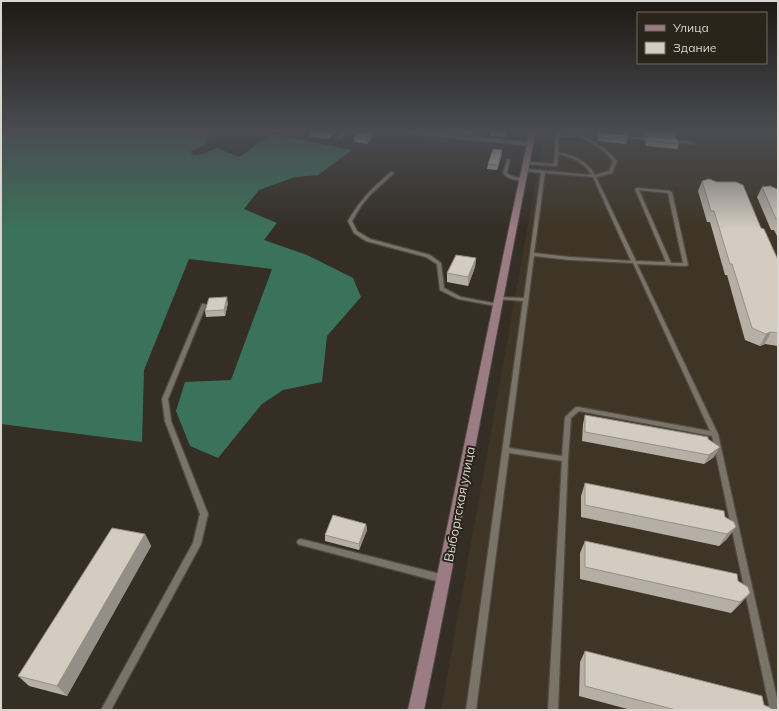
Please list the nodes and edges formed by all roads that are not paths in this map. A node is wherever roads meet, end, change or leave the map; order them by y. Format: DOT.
graph roads {
  1 [pos="507,163"];
  2 [pos="527,163"];
  3 [pos="556,163"];
  4 [pos="582,163"];
  5 [pos="614,163"];
  6 [pos="526,167"];
  7 [pos="543,172"];
  8 [pos="392,173"];
  9 [pos="594,176"];
  10 [pos="524,179"];
  11 [pos="532,254"];
  12 [pos="634,261"];
  13 [pos="669,264"];
  14 [pos="526,300"];
  15 [pos="497,301"];
  16 [pos="204,304"];
  17 [pos="715,434"];
  18 [pos="506,450"];
  19 [pos="565,459"];
  20 [pos="300,542"];
  21 [pos="444,579"];
  22 [pos="106,710"];
  23 [pos="416,710"];
  24 [pos="471,710"];
  25 [pos="553,710"];
  26 [pos="775,710"];
  1 -- 10 [label="lane"];
  2 -- 6 [label="street, Выборгская улица"];
  3 -- 6 [label="lane"];
  4 -- 9 [label="lane"];
  5 -- 9 [label="lane"];
  6 -- 7 [label="lane"];
  6 -- 10 [label="street, Выборгская улица"];
  7 -- 9 [label="lane"];
  7 -- 11 [label="lane"];
  8 -- 15 [label="lane"];
  9 -- 12 [label="lane"];
  10 -- 15 [label="street, Выборгская улица"];
  11 -- 12 [label="lane"];
  11 -- 14 [label="lane"];
  12 -- 13 [label="lane"];
  12 -- 17 [label="lane"];
  13 -- 13 [label="lane"];
  14 -- 15 [label="lane"];
  14 -- 18 [label="lane"];
  15 -- 21 [label="street, Выборгская улица"];
  16 -- 22 [label="lane"];
  17 -- 19 [label="lane"];
  17 -- 26 [label="lane"];
  18 -- 19 [label="lane"];
  18 -- 24 [label="lane"];
  19 -- 25 [label="lane"];
  20 -- 21 [label="lane"];
  21 -- 23 [label="street, Выборгская улица"];
}
